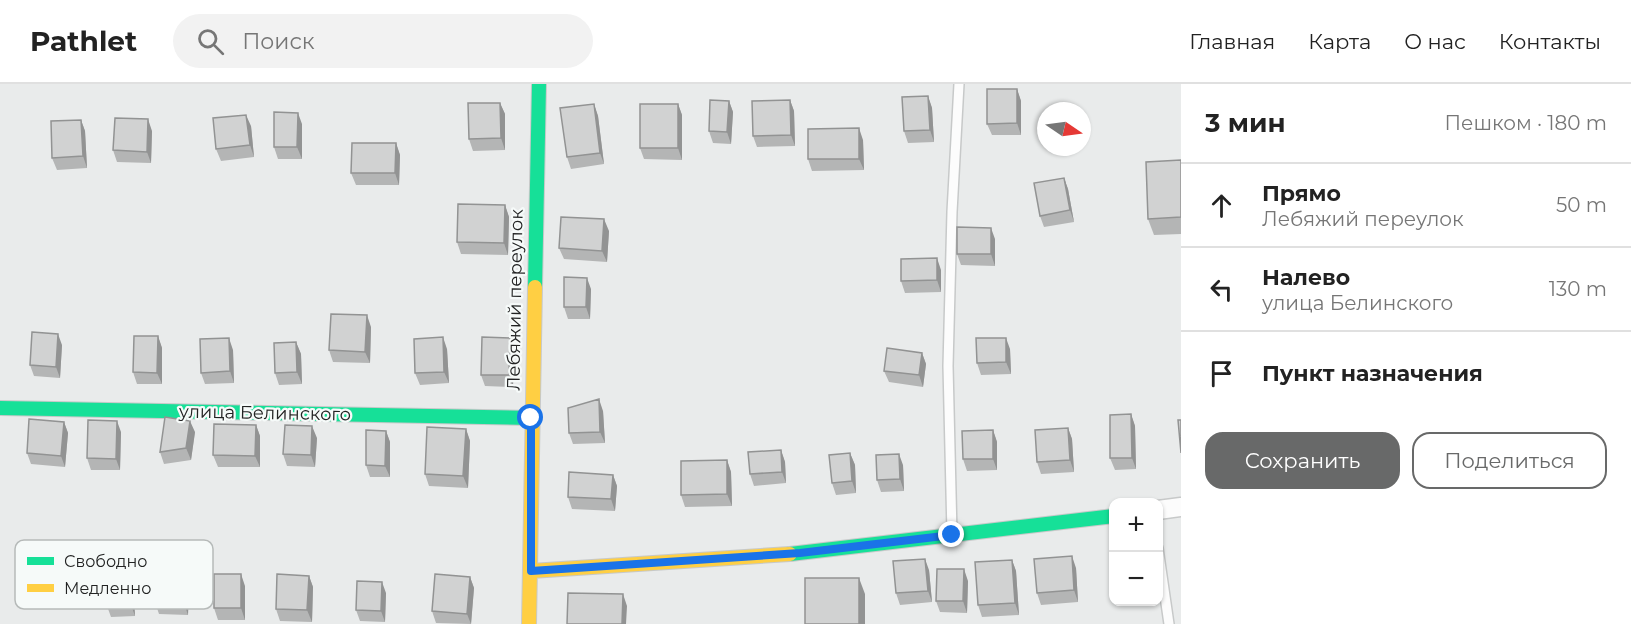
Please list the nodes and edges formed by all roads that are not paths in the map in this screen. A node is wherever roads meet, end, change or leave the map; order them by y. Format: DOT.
graph roads {
  1 [pos="538,84"];
  2 [pos="959,84"];
  3 [pos="0,408"];
  4 [pos="531,418"];
  5 [pos="1181,507"];
  6 [pos="1163,509"];
  7 [pos="1109,516"];
  8 [pos="952,535"];
  9 [pos="1159,552"];
  10 [pos="531,571"];
  11 [pos="529,624"];
  12 [pos="1169,624"];
  1 -- 4 [label="street, Лебяжий переулок"];
  2 -- 8 [label="lane"];
  3 -- 4 [label="street, улица Белинского"];
  4 -- 10 [label="street, Лебяжий переулок"];
  5 -- 6 [label="street"];
  7 -- 8 [label="street"];
  8 -- 10 [label="street"];
  9 -- 12 [label="lane"];
  10 -- 11 [label="street, Лебяжий переулок"];
}
